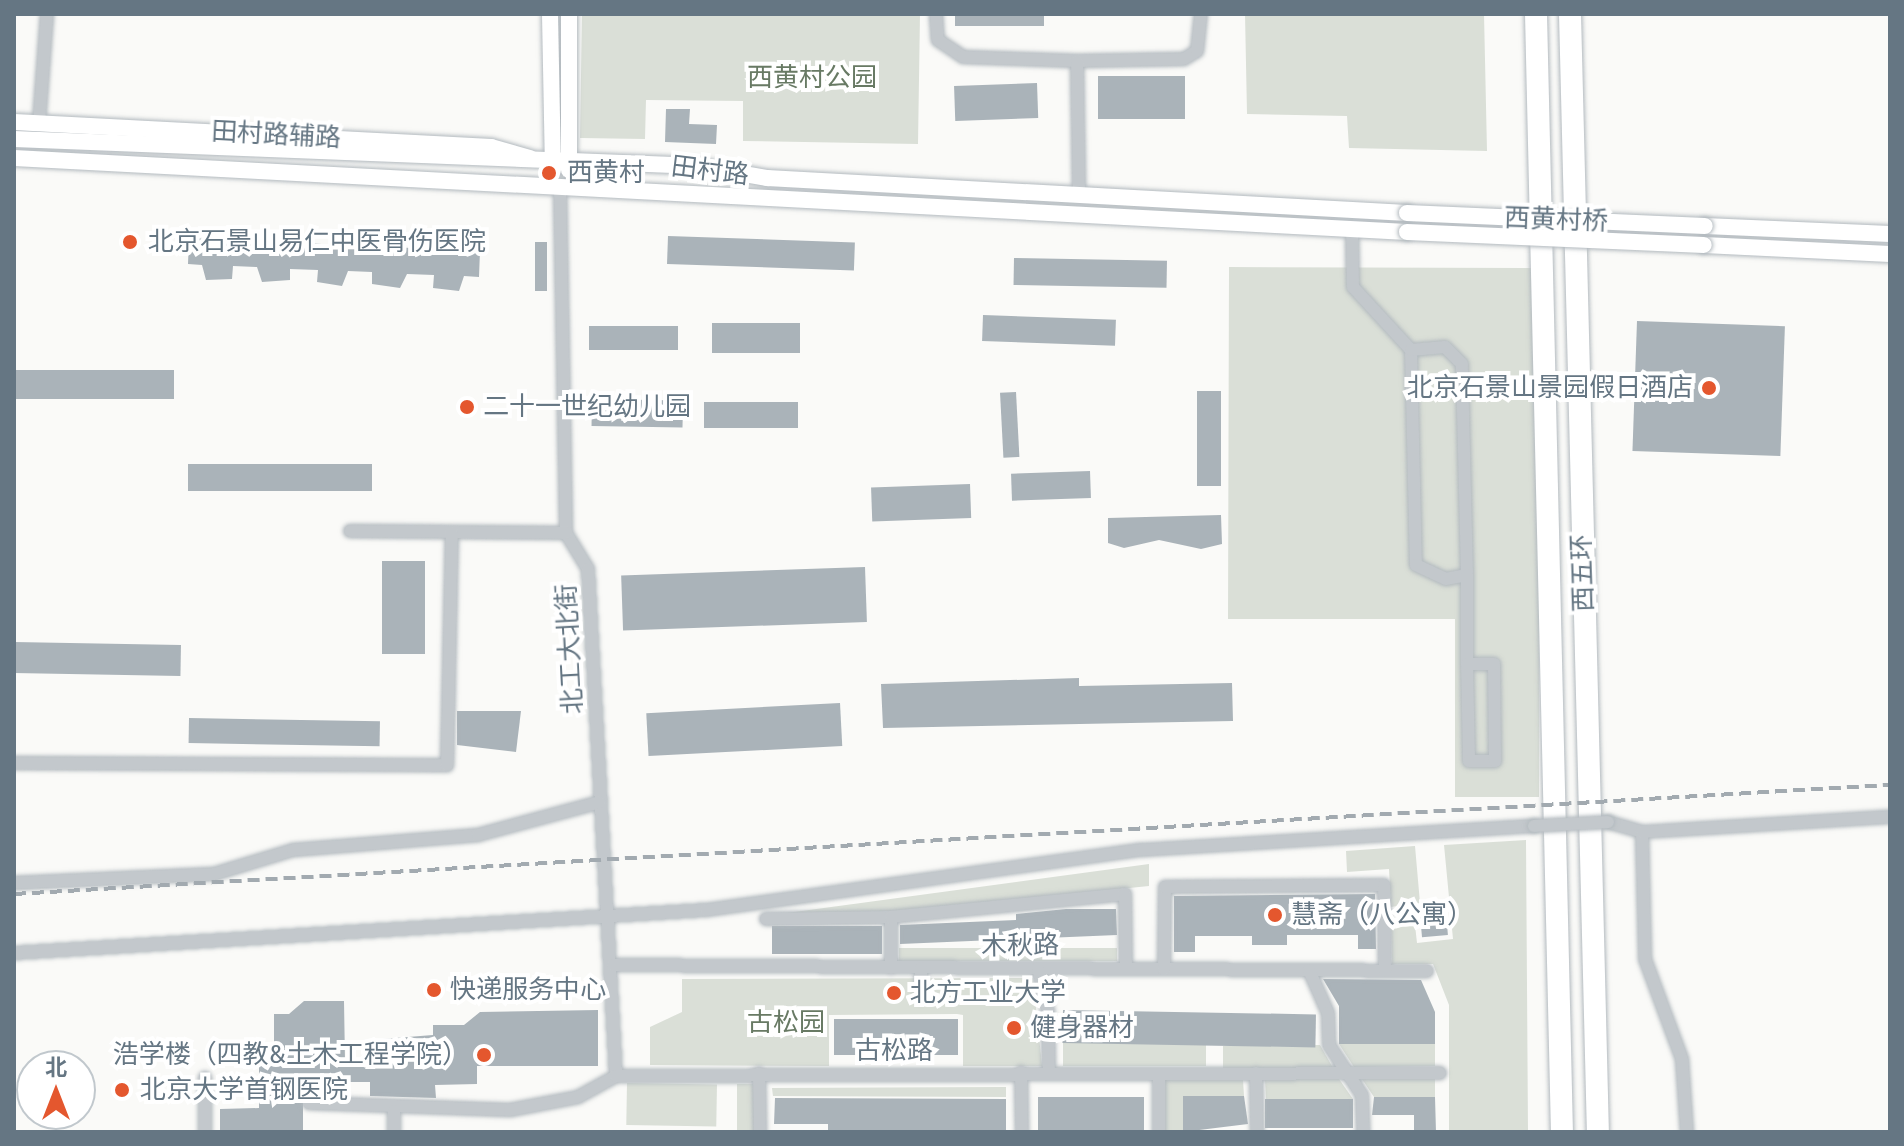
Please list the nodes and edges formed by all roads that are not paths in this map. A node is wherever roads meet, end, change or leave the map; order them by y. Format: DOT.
graph roads {
  1 [pos="47,14"];
  2 [pos="550,14"];
  3 [pos="569,14"];
  4 [pos="936,14"];
  5 [pos="1201,14"];
  6 [pos="1536,14"];
  7 [pos="1570,14"];
  8 [pos="1077,61"];
  9 [pos="14,122"];
  10 [pos="39,123"];
  11 [pos="14,139"];
  12 [pos="14,158"];
  13 [pos="542,160"];
  14 [pos="573,163"];
  15 [pos="560,186"];
  16 [pos="1079,194"];
  17 [pos="1407,213"];
  18 [pos="1352,229"];
  19 [pos="1407,232"];
  20 [pos="1890,234"];
  21 [pos="1890,254"];
  22 [pos="1411,350"];
  23 [pos="350,531"];
  24 [pos="452,532"];
  25 [pos="566,533"];
  26 [pos="1467,575"];
  27 [pos="1467,664"];
  28 [pos="14,763"];
  29 [pos="600,802"];
  30 [pos="1890,817"];
  31 [pos="1642,832"];
  32 [pos="14,883"];
  33 [pos="891,917"];
  34 [pos="766,919"];
  35 [pos="611,920"];
  36 [pos="14,953"];
  37 [pos="613,965"];
  38 [pos="891,968"];
  39 [pos="921,968"];
  40 [pos="1038,968"];
  41 [pos="1126,968"];
  42 [pos="1164,969"];
  43 [pos="1309,970"];
  44 [pos="1385,971"];
  45 [pos="1427,971"];
  46 [pos="921,996"];
  47 [pos="1021,1072"];
  48 [pos="759,1073"];
  49 [pos="1049,1073"];
  50 [pos="1256,1073"];
  51 [pos="1440,1073"];
  52 [pos="1159,1074"];
  53 [pos="1347,1074"];
  54 [pos="616,1076"];
  55 [pos="205,1078"];
  56 [pos="309,1103"];
  57 [pos="394,1111"];
  58 [pos="205,1132"];
  59 [pos="394,1132"];
  60 [pos="760,1132"];
  61 [pos="1022,1132"];
  62 [pos="1159,1132"];
  63 [pos="1257,1132"];
  64 [pos="1363,1132"];
  65 [pos="1562,1132"];
  66 [pos="1598,1132"];
  67 [pos="1687,1132"];
  1 -- 10 [label="street"];
  2 -- 13 [label="main road"];
  3 -- 14 [label="main road"];
  4 -- 8 [label="street"];
  5 -- 8 [label="street"];
  6 -- 65 [label="highway, 西五环"];
  7 -- 66 [label="highway, 西五环"];
  8 -- 16 [label="street"];
  9 -- 10 [label="main road, 田村路辅路"];
  10 -- 13 [label="main road, 田村路辅路"];
  11 -- 13 [label="main road, 田村路"];
  12 -- 15 [label="main road, 田村路"];
  13 -- 14 [label="main road, 田村路"];
  13 -- 15 [label="main road"];
  14 -- 15 [label="main road"];
  14 -- 16 [label="main road, 田村路"];
  15 -- 18 [label="main road, 田村路"];
  15 -- 25 [label="street"];
  16 -- 17 [label="main road, 田村路"];
  17 -- 20 [label="main road, 西黄村桥, bridge"];
  18 -- 19 [label="main road, 田村路"];
  18 -- 22 [label="street"];
  19 -- 21 [label="main road, 西黄村桥, bridge"];
  22 -- 26 [label="street"];
  22 -- 26 [label="street"];
  23 -- 24 [label="street"];
  24 -- 25 [label="street"];
  24 -- 28 [label="street"];
  25 -- 29 [label="street, 北工大北街"];
  26 -- 27 [label="street"];
  27 -- 27 [label="street"];
  29 -- 32 [label="street"];
  29 -- 35 [label="street, 北工大北街"];
  30 -- 31 [label="street"];
  31 -- 35 [label="street, bridge"];
  31 -- 67 [label="street"];
  33 -- 34 [label="street"];
  33 -- 38 [label="street"];
  33 -- 41 [label="street"];
  35 -- 36 [label="street"];
  35 -- 37 [label="street, 北工大北街"];
  37 -- 38 [label="street, 木秋路"];
  37 -- 54 [label="street, 北工大北街"];
  38 -- 39 [label="street, 木秋路"];
  39 -- 40 [label="street, 木秋路"];
  39 -- 46 [label="street"];
  40 -- 41 [label="street, 木秋路"];
  40 -- 49 [label="street"];
  41 -- 42 [label="street, 木秋路"];
  42 -- 43 [label="street, 木秋路"];
  42 -- 44 [label="street"];
  43 -- 44 [label="street, 木秋路"];
  43 -- 53 [label="street"];
  44 -- 45 [label="street, 木秋路"];
  47 -- 48 [label="street, 古松路"];
  47 -- 49 [label="street, 古松路"];
  47 -- 61 [label="street"];
  48 -- 54 [label="street, 古松路"];
  48 -- 60 [label="street"];
  49 -- 52 [label="street, 古松路"];
  50 -- 52 [label="street, 古松路"];
  50 -- 53 [label="street, 古松路"];
  50 -- 63 [label="street"];
  51 -- 53 [label="street, 古松路"];
  52 -- 62 [label="street"];
  53 -- 64 [label="street"];
  54 -- 57 [label="street, 古松路"];
  55 -- 58 [label="street"];
  56 -- 57 [label="street, 古松路"];
  57 -- 59 [label="street"];
}
